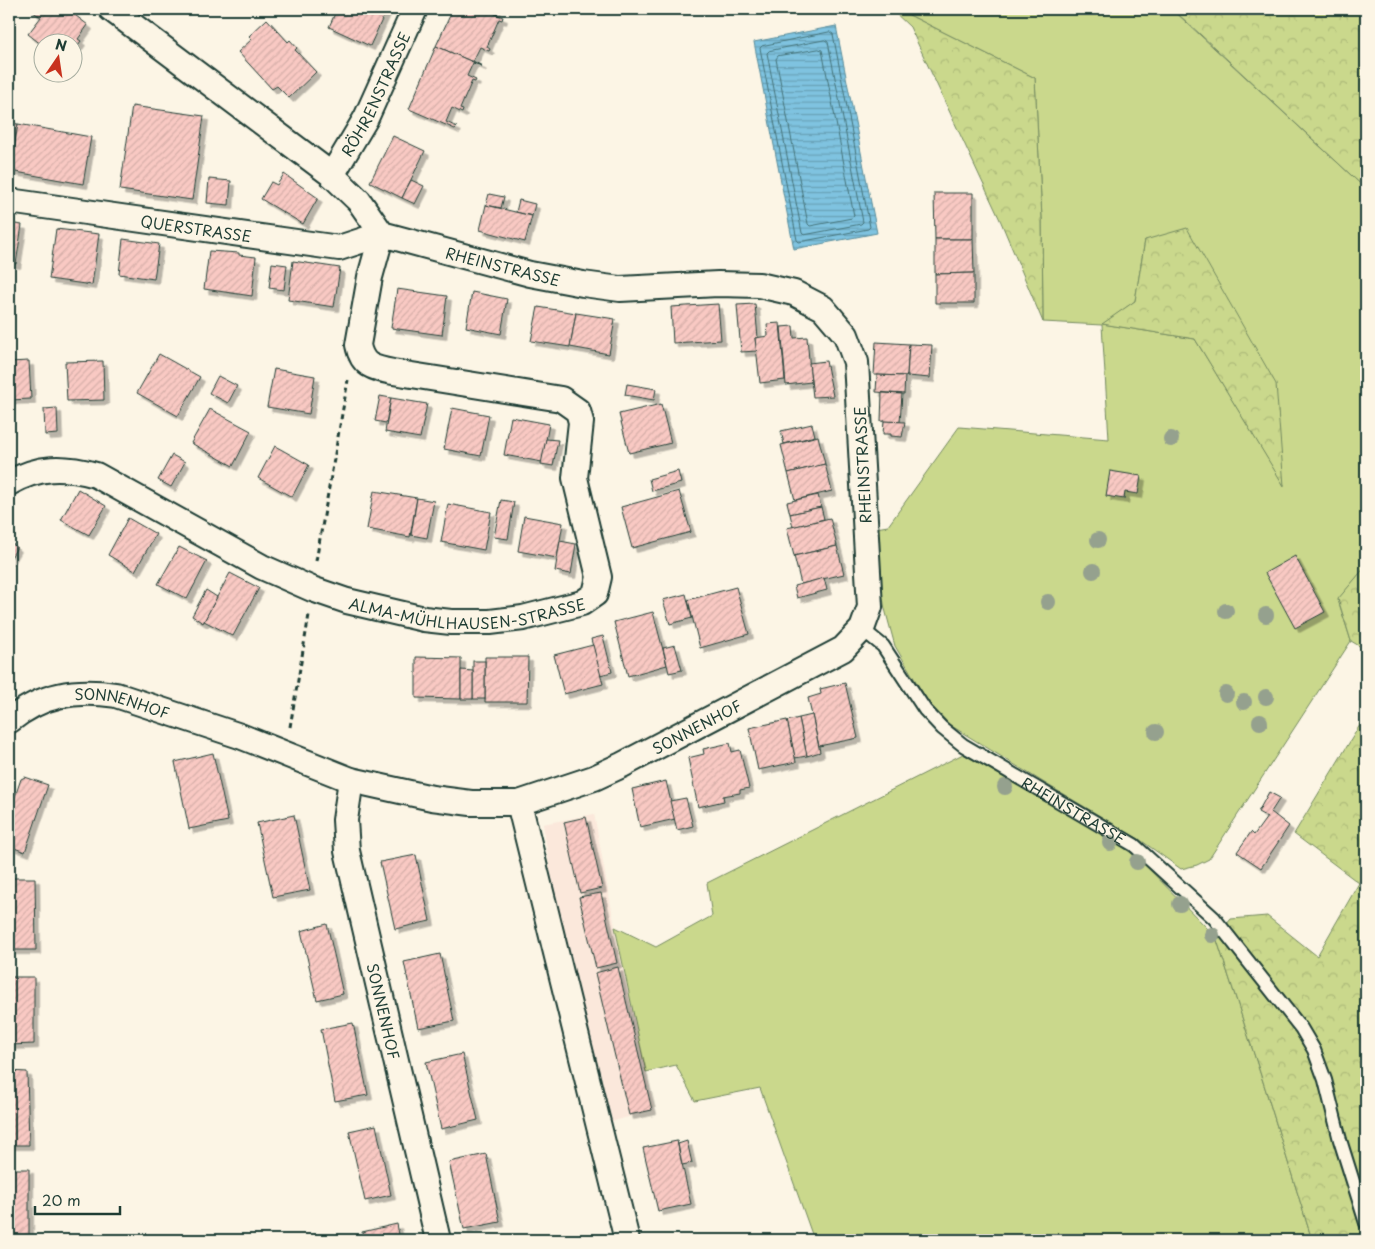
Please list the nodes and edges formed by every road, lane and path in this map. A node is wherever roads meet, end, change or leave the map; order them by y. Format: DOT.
graph roads {
  1 [pos="111,9"];
  2 [pos="415,9"];
  3 [pos="332,175"];
  4 [pos="9,201"];
  5 [pos="382,234"];
  6 [pos="348,384"];
  7 [pos="9,483"];
  8 [pos="312,589"];
  9 [pos="308,621"];
  10 [pos="862,629"];
  11 [pos="295,698"];
  12 [pos="9,721"];
  13 [pos="351,780"];
  14 [pos="519,803"];
  15 [pos="1366,1223"];
  16 [pos="438,1240"];
  17 [pos="627,1240"];
  1 -- 3 [label="street"];
  2 -- 3 [label="street, RÖHRENSTRASSE"];
  3 -- 5 [label="street"];
  4 -- 5 [label="street, QUERSTRASSE"];
  5 -- 8 [label="street, ALMA-MÜHLHAUSEN-STRASSE"];
  5 -- 10 [label="street, RHEINSTRASSE"];
  6 -- 8 [label="path"];
  7 -- 8 [label="street, ALMA-MÜHLHAUSEN-STRASSE"];
  9 -- 11 [label="path"];
  10 -- 14 [label="street, SONNENHOF"];
  10 -- 15 [label="lane, RHEINSTRASSE"];
  12 -- 13 [label="street, SONNENHOF"];
  13 -- 14 [label="street, SONNENHOF"];
  13 -- 16 [label="street, SONNENHOF"];
  14 -- 17 [label="street"];
}
